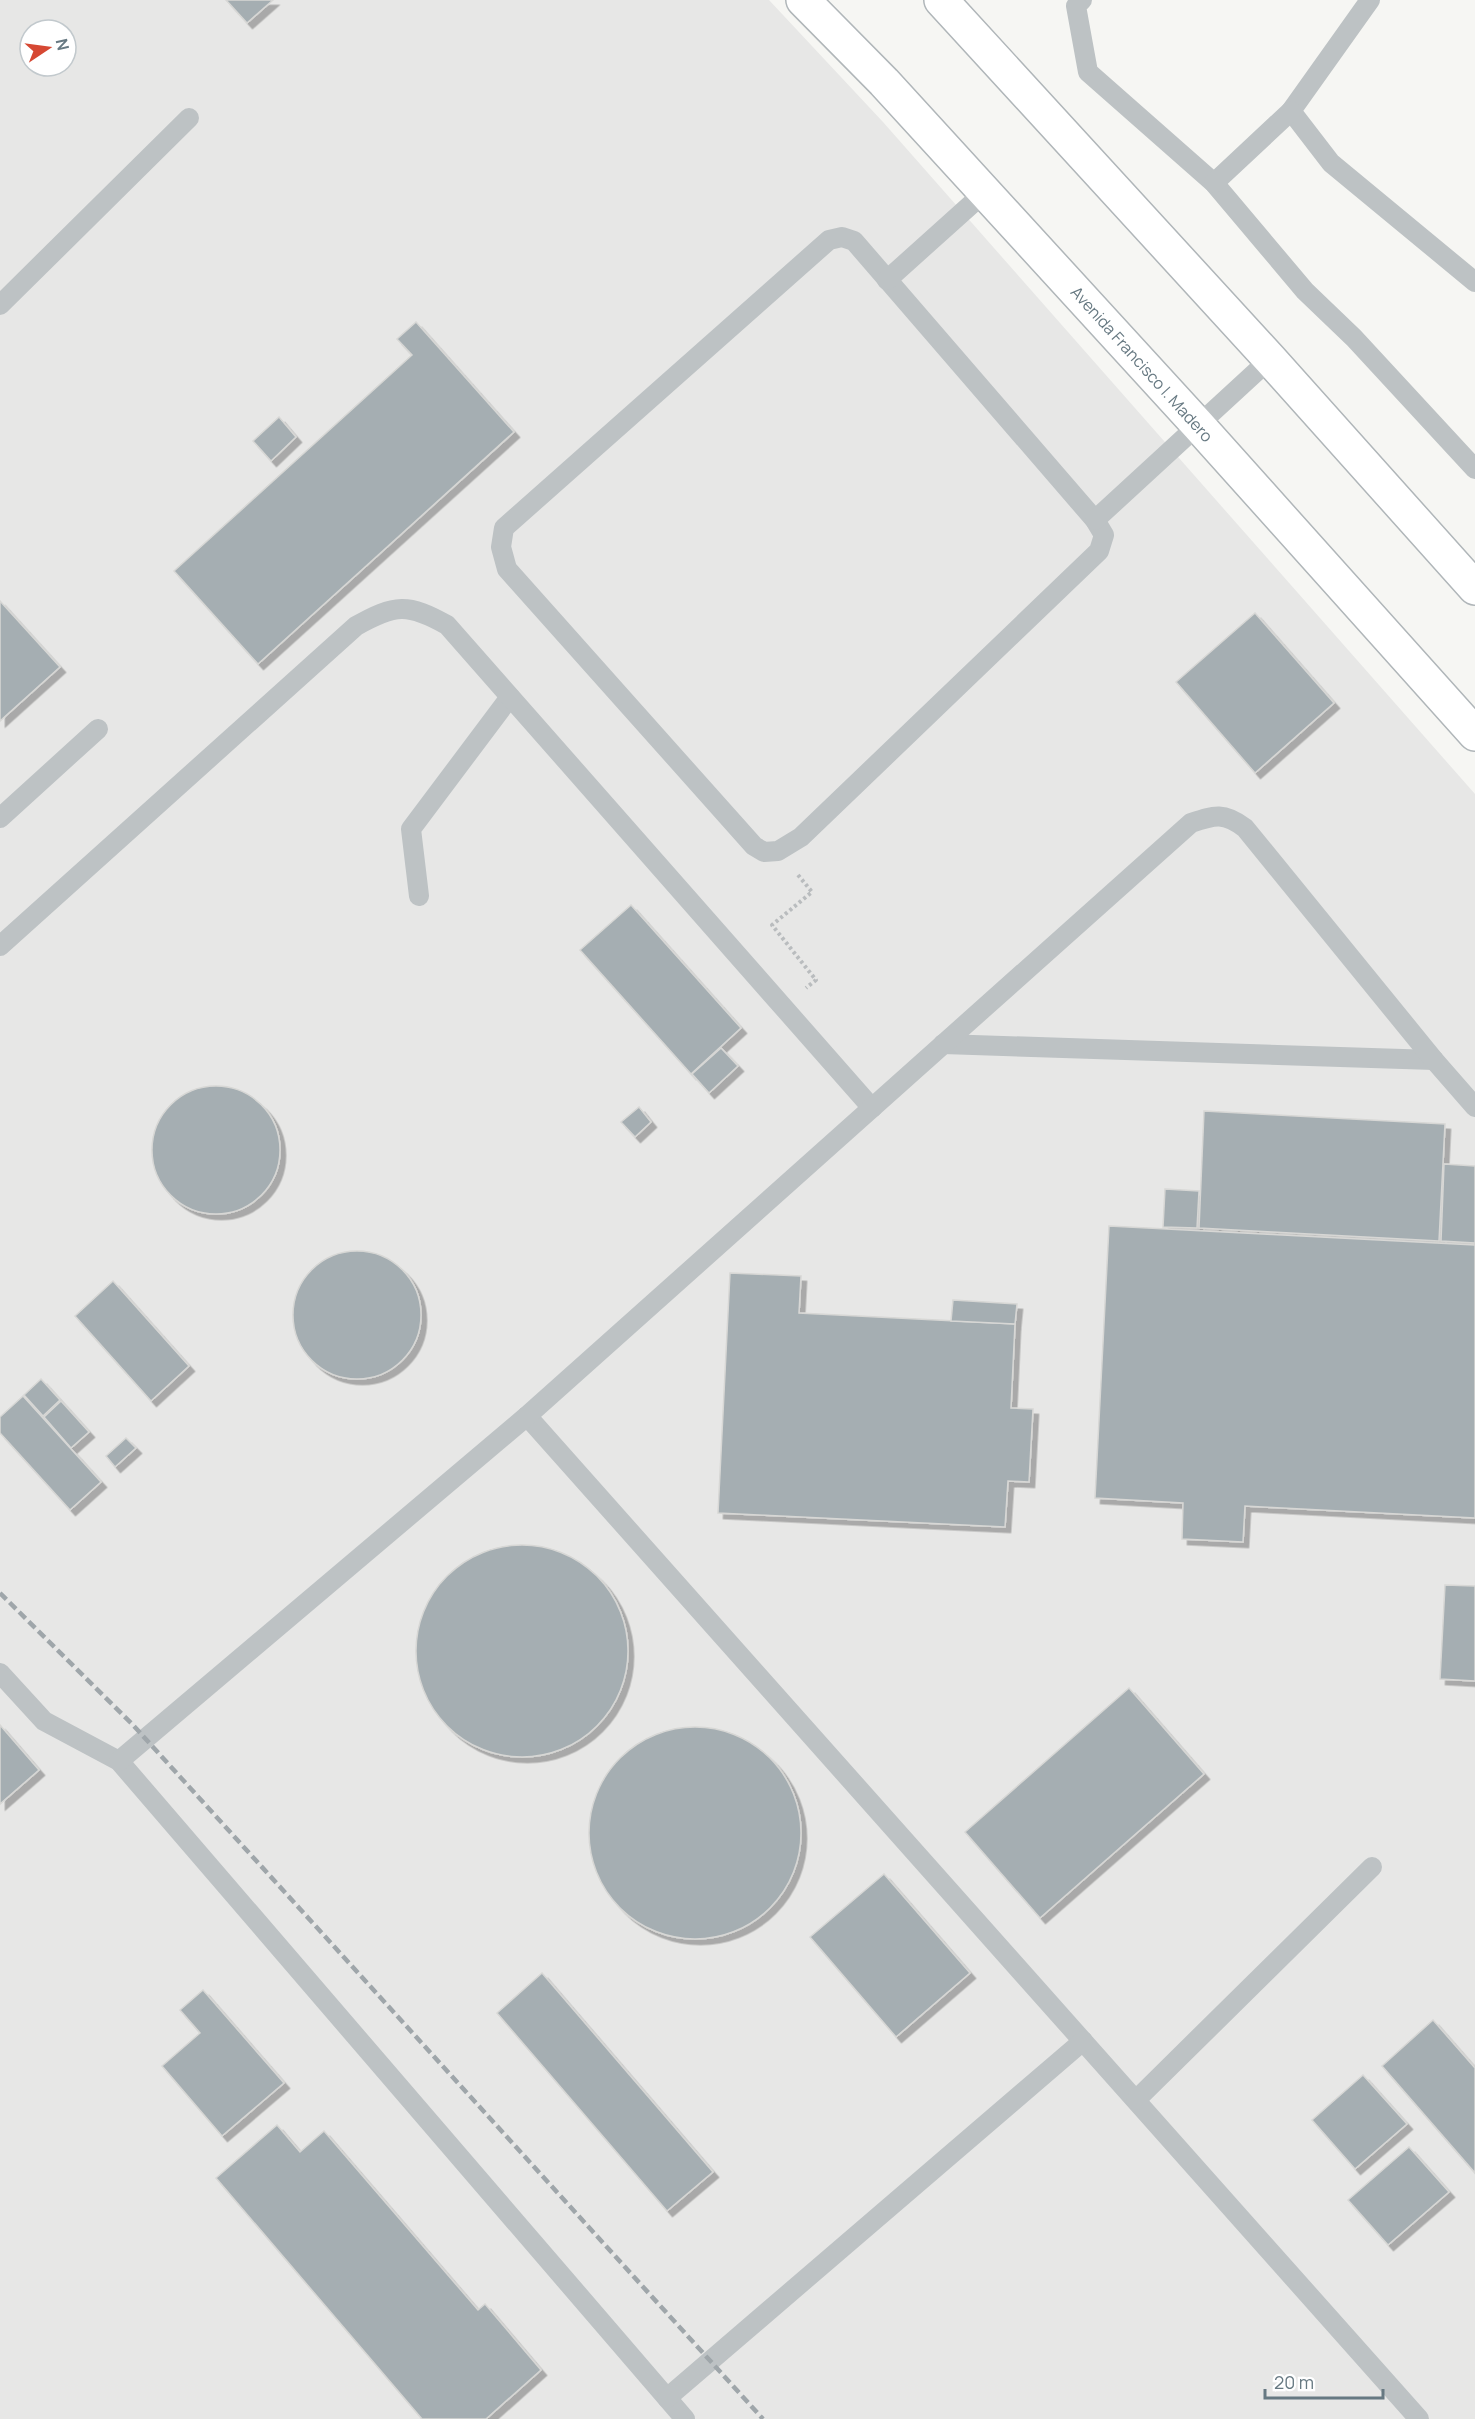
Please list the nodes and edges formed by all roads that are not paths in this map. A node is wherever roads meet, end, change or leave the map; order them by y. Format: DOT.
graph roads {
  1 [pos="803,0"];
  2 [pos="942,0"];
  3 [pos="1082,0"];
  4 [pos="1370,0"];
  5 [pos="1291,111"];
  6 [pos="189,118"];
  7 [pos="1214,183"];
  8 [pos="985,192"];
  9 [pos="887,280"];
  10 [pos="1475,282"];
  11 [pos="0,305"];
  12 [pos="1270,359"];
  13 [pos="1198,425"];
  14 [pos="1475,469"];
  15 [pos="1095,520"];
  16 [pos="1475,588"];
  17 [pos="510,697"];
  18 [pos="98,729"];
  19 [pos="1475,734"];
  20 [pos="0,818"];
  21 [pos="419,896"];
  22 [pos="0,946"];
  23 [pos="943,1044"];
  24 [pos="1434,1060"];
  25 [pos="872,1107"];
  26 [pos="1475,1107"];
  27 [pos="527,1416"];
  28 [pos="0,1673"];
  29 [pos="119,1761"];
  30 [pos="1372,1867"];
  31 [pos="1083,2041"];
  32 [pos="1136,2100"];
  33 [pos="667,2398"];
  34 [pos="685,2419"];
  35 [pos="1419,2419"];
  1 -- 8 [label="main road, Avenida Francisco I. Madero"];
  2 -- 12 [label="main road"];
  3 -- 7 [label="lane"];
  4 -- 5 [label="lane"];
  5 -- 7 [label="lane"];
  5 -- 10 [label="lane"];
  6 -- 11 [label="lane"];
  7 -- 14 [label="lane"];
  8 -- 9 [label="lane"];
  8 -- 13 [label="main road, Avenida Francisco I. Madero"];
  9 -- 15 [label="lane"];
  9 -- 15 [label="lane"];
  12 -- 13 [label="lane"];
  12 -- 16 [label="main road"];
  13 -- 15 [label="lane"];
  13 -- 19 [label="main road, Avenida Francisco I. Madero"];
  17 -- 21 [label="lane"];
  17 -- 22 [label="lane"];
  17 -- 25 [label="lane"];
  18 -- 20 [label="lane"];
  23 -- 24 [label="lane"];
  23 -- 24 [label="lane"];
  23 -- 25 [label="lane"];
  24 -- 26 [label="lane"];
  25 -- 27 [label="lane"];
  27 -- 29 [label="lane"];
  27 -- 31 [label="lane"];
  28 -- 29 [label="lane"];
  29 -- 33 [label="lane"];
  30 -- 32 [label="lane"];
  31 -- 32 [label="lane"];
  31 -- 33 [label="lane"];
  32 -- 35 [label="lane"];
  33 -- 34 [label="lane"];
}
